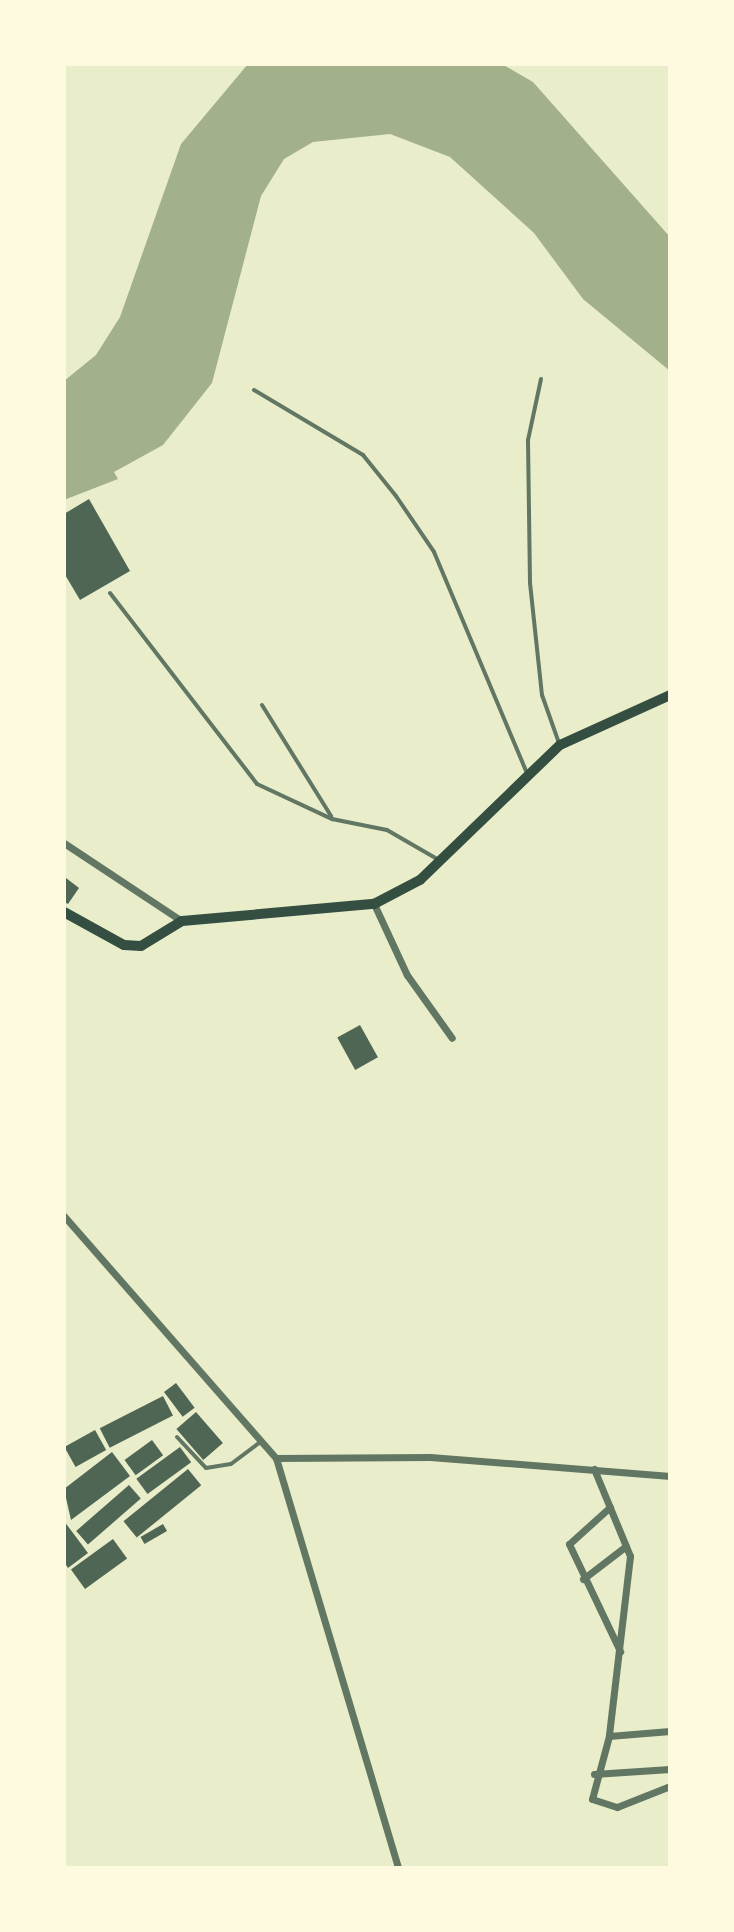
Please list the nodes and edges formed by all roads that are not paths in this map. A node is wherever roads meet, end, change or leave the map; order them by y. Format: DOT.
graph roads {
  1 [pos="541,379"];
  2 [pos="254,390"];
  3 [pos="670,517"];
  4 [pos="110,593"];
  5 [pos="670,695"];
  6 [pos="262,705"];
  7 [pos="560,745"];
  8 [pos="526,771"];
  9 [pos="332,819"];
  10 [pos="64,843"];
  11 [pos="439,860"];
  12 [pos="374,904"];
  13 [pos="64,912"];
  14 [pos="182,921"];
  15 [pos="452,1038"];
  16 [pos="64,1216"];
  17 [pos="177,1437"];
  18 [pos="264,1440"];
  19 [pos="276,1458"];
  20 [pos="594,1469"];
  21 [pos="670,1476"];
  22 [pos="610,1507"];
  23 [pos="626,1546"];
  24 [pos="583,1579"];
  25 [pos="621,1652"];
  26 [pos="670,1731"];
  27 [pos="609,1736"];
  28 [pos="670,1769"];
  29 [pos="594,1774"];
  30 [pos="670,1786"];
  31 [pos="398,1868"];
  1 -- 7 [label="lane"];
  2 -- 8 [label="lane"];
  3 -- 5 [label="lane"];
  4 -- 9 [label="lane"];
  5 -- 7 [label="main road"];
  6 -- 9 [label="lane"];
  7 -- 8 [label="main road"];
  8 -- 11 [label="main road"];
  9 -- 11 [label="lane"];
  10 -- 14 [label="street"];
  11 -- 12 [label="main road"];
  12 -- 14 [label="main road"];
  12 -- 15 [label="street"];
  13 -- 14 [label="main road"];
  16 -- 18 [label="street"];
  17 -- 18 [label="lane"];
  18 -- 19 [label="street"];
  19 -- 20 [label="street"];
  19 -- 31 [label="street"];
  20 -- 21 [label="street"];
  20 -- 22 [label="street"];
  22 -- 23 [label="street"];
  22 -- 24 [label="street"];
  23 -- 24 [label="street"];
  23 -- 25 [label="street"];
  24 -- 25 [label="street"];
  25 -- 27 [label="street"];
  26 -- 27 [label="street"];
  27 -- 29 [label="street"];
  28 -- 29 [label="street"];
  29 -- 30 [label="street"];
}
